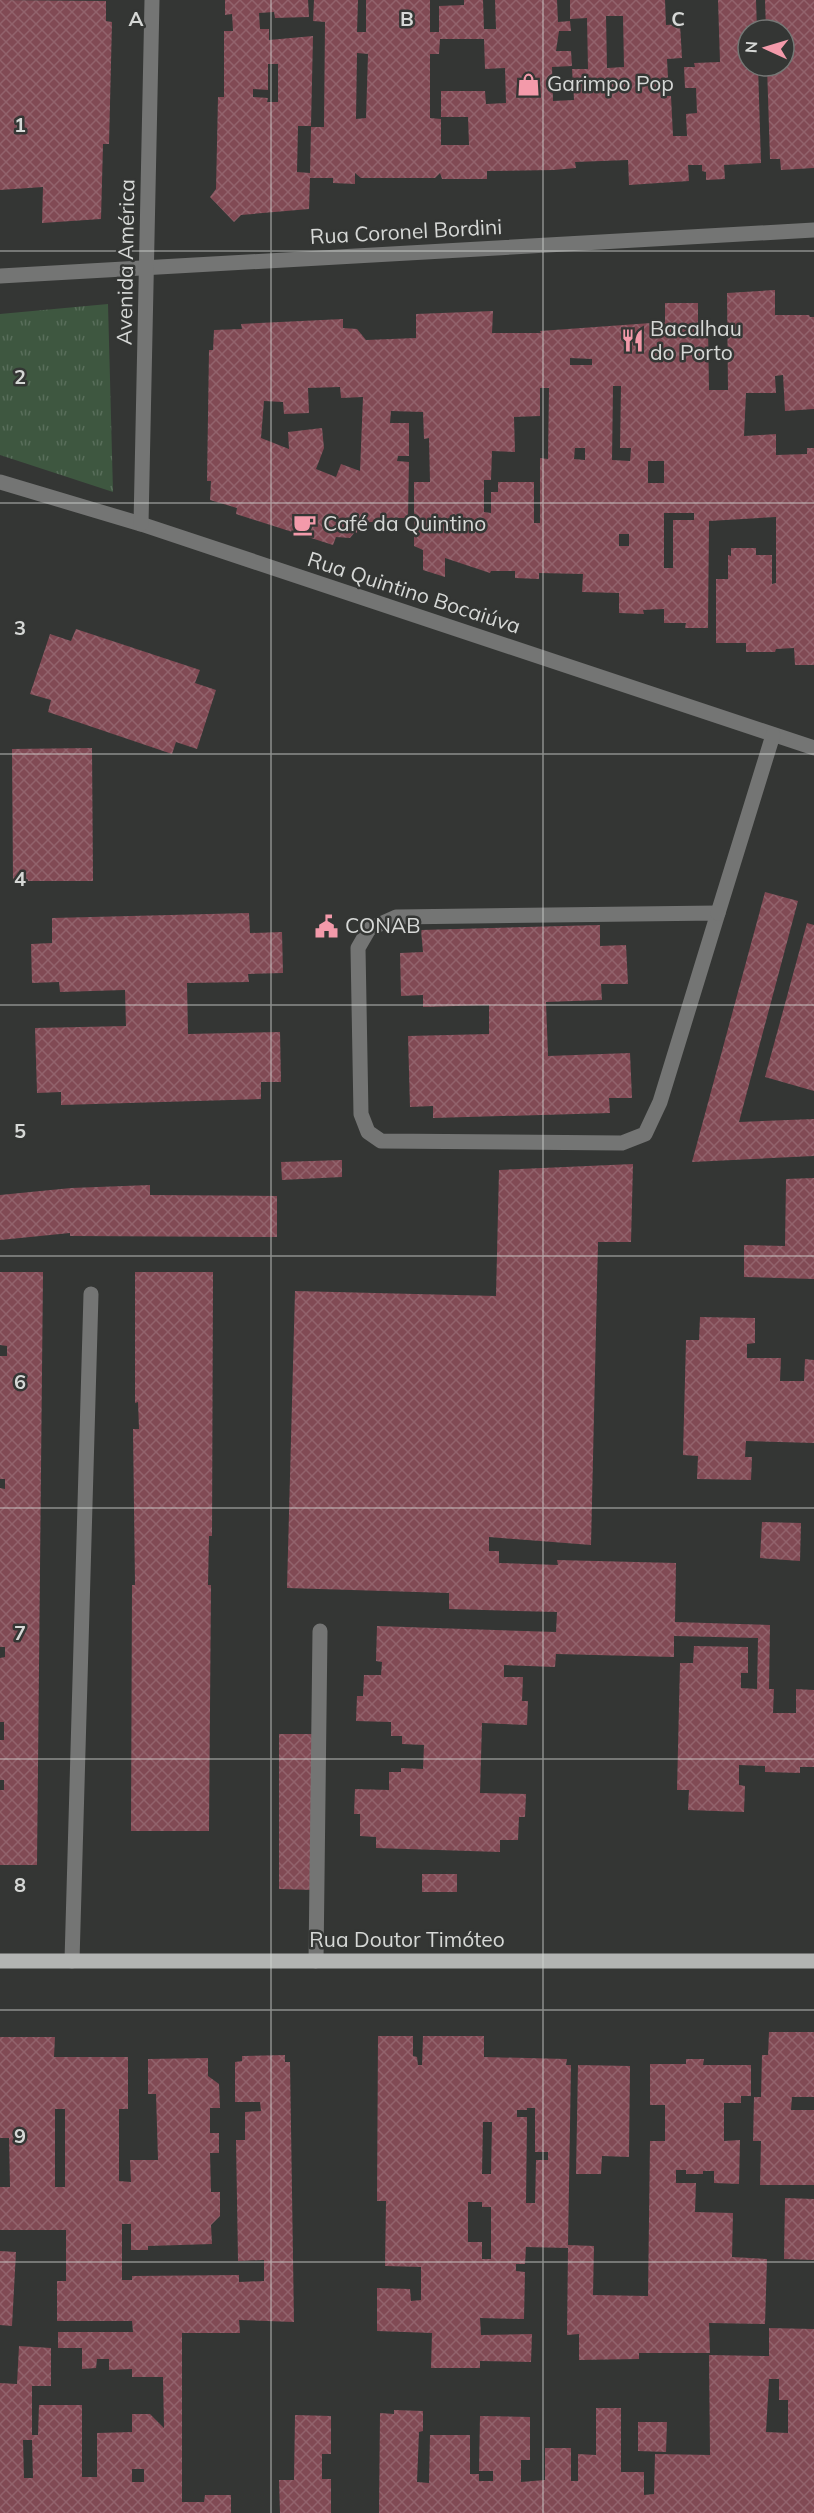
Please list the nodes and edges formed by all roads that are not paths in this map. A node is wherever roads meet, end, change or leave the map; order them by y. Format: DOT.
graph roads {
  1 [pos="152,0"];
  2 [pos="814,230"];
  3 [pos="147,268"];
  4 [pos="0,276"];
  5 [pos="0,482"];
  6 [pos="141,524"];
  7 [pos="773,735"];
  8 [pos="814,748"];
  9 [pos="718,913"];
  10 [pos="91,1294"];
  11 [pos="320,1631"];
  12 [pos="0,1961"];
  13 [pos="72,1961"];
  14 [pos="316,1961"];
  15 [pos="814,1961"];
  1 -- 3 [label="street, Avenida América"];
  2 -- 3 [label="street, Rua Coronel Bordini"];
  3 -- 4 [label="street, Rua Coronel Bordini"];
  3 -- 6 [label="street, Avenida América"];
  5 -- 6 [label="street, Rua Quintino Bocaiúva"];
  6 -- 7 [label="street, Rua Quintino Bocaiúva"];
  7 -- 8 [label="street, Rua Quintino Bocaiúva"];
  7 -- 9 [label="street"];
  9 -- 9 [label="street"];
  10 -- 13 [label="street"];
  11 -- 14 [label="street"];
  12 -- 13 [label="main road, Rua Doutor Timóteo"];
  13 -- 14 [label="main road, Rua Doutor Timóteo"];
  14 -- 15 [label="main road, Rua Doutor Timóteo"];
}
